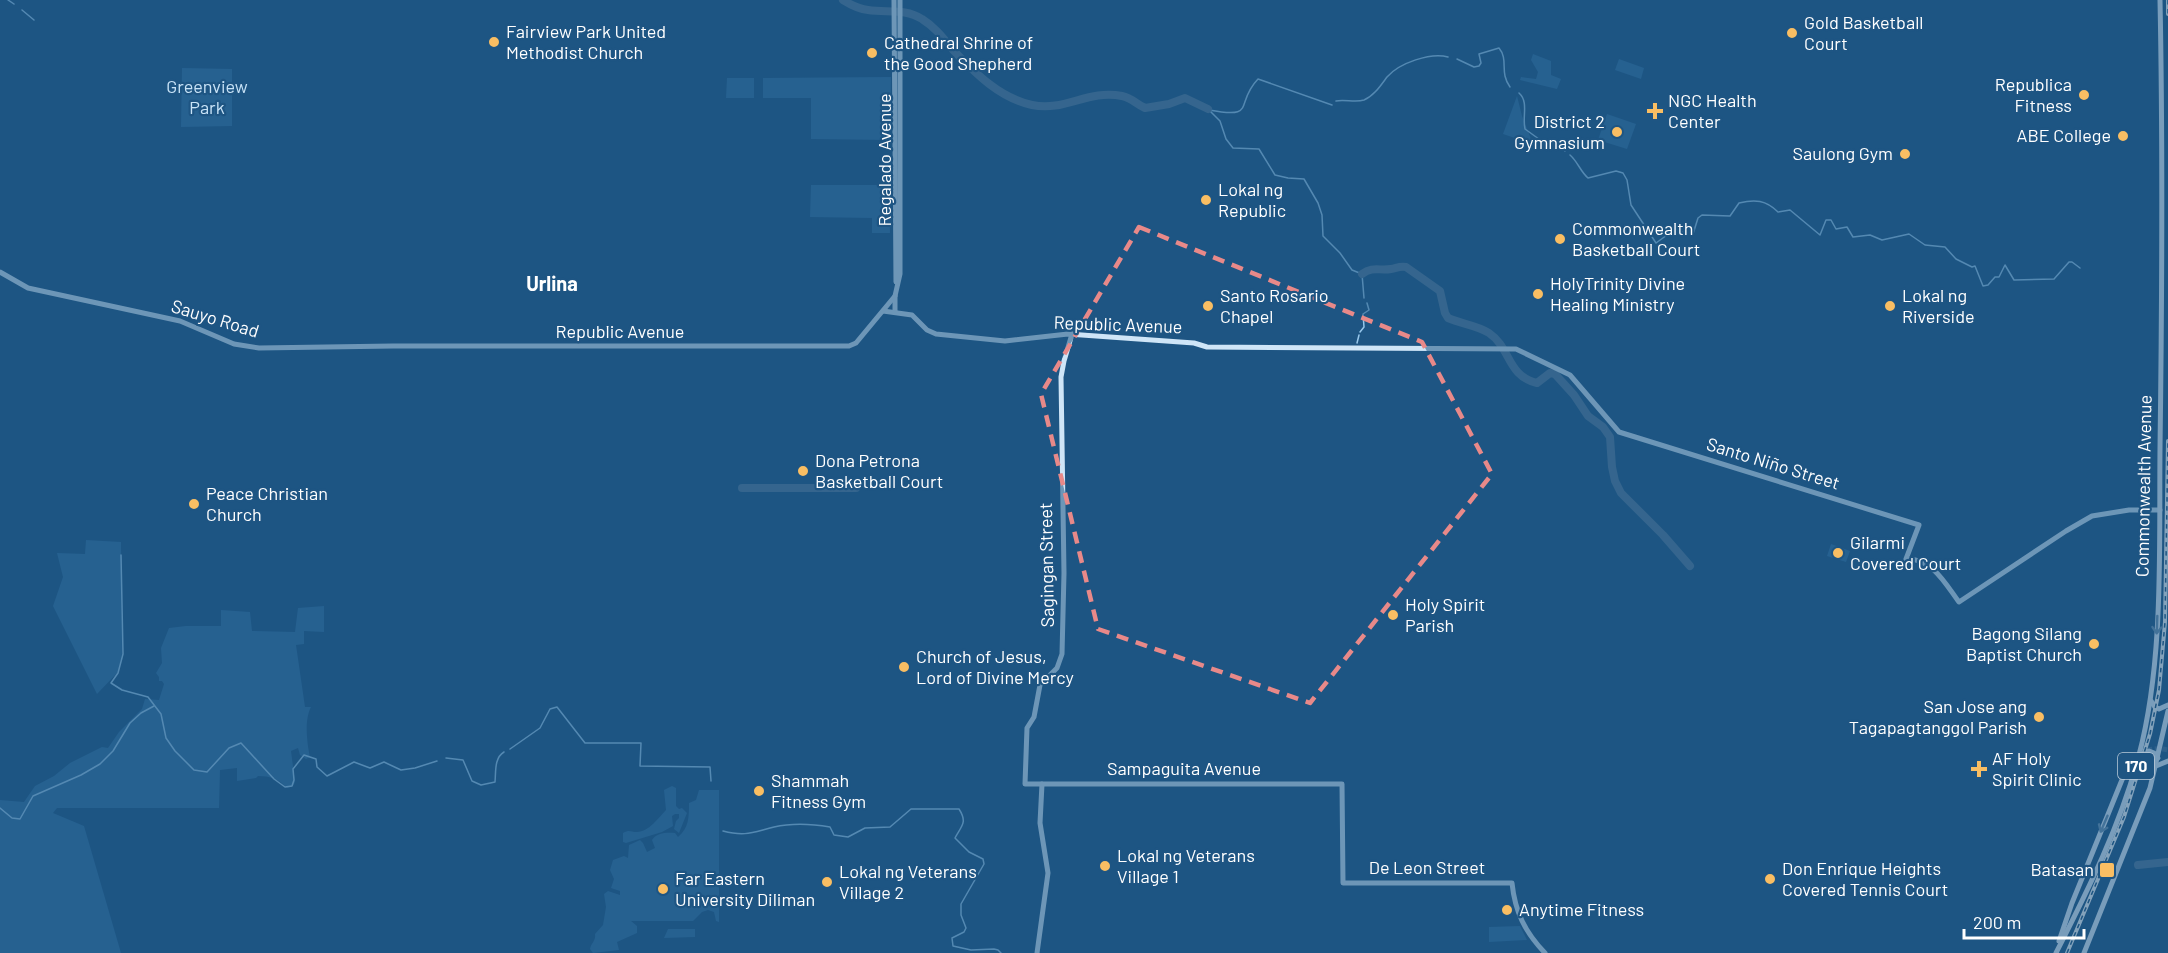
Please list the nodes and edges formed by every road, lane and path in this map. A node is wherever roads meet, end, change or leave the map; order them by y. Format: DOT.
graph roads {
  1 [pos="894,0"];
  2 [pos="900,0"];
  3 [pos="2160,0"];
  4 [pos="897,8"];
  5 [pos="0,272"];
  6 [pos="895,296"];
  7 [pos="883,311"];
  8 [pos="895,311"];
  9 [pos="1072,334"];
  10 [pos="393,346"];
  11 [pos="1619,432"];
  12 [pos="2160,510"];
  13 [pos="2151,697"];
  14 [pos="2168,705"];
  15 [pos="2168,711"];
  16 [pos="2164,730"];
  17 [pos="2168,736"];
  18 [pos="2139,755"];
  19 [pos="2158,759"];
  20 [pos="2168,761"];
  21 [pos="2156,766"];
  22 [pos="2126,770"];
  23 [pos="1025,784"];
  24 [pos="1042,784"];
  25 [pos="1343,883"];
  26 [pos="1037,953"];
  27 [pos="1545,953"];
  28 [pos="2055,953"];
  29 [pos="2084,953"];
  1 -- 4 [label="main road, Regalado Avenue"];
  2 -- 4 [label="main road, Regalado Avenue"];
  3 -- 12 [label="main road, Commonwealth Avenue / 170"];
  4 -- 6 [label="main road, Regalado Avenue"];
  5 -- 10 [label="main road, Sauyo Road"];
  6 -- 7 [label="main road"];
  6 -- 8 [label="main road, Regalado Avenue"];
  7 -- 8 [label="main road, Republic Avenue"];
  7 -- 10 [label="main road, Republic Avenue"];
  8 -- 9 [label="main road, Republic Avenue"];
  9 -- 11 [label="main road, Republic Avenue"];
  9 -- 23 [label="main road, Sagingan Street"];
  11 -- 12 [label="main road, Santo Niño Street"];
  12 -- 13 [label="main road, Commonwealth Avenue / 170, one-way"];
  13 -- 14 [label="main road"];
  13 -- 18 [label="main road, Commonwealth Avenue / 170"];
  15 -- 16 [label="main road, 170"];
  16 -- 17 [label="main road"];
  16 -- 19 [label="main road, 170"];
  18 -- 19 [label="main road"];
  18 -- 28 [label="main road, Commonwealth Avenue / 170"];
  19 -- 21 [label="main road, 170"];
  20 -- 21 [label="main road"];
  21 -- 29 [label="main road, 170"];
  22 -- 28 [label="main road, one-way"];
  23 -- 24 [label="main road, Sampaguita Avenue"];
  24 -- 25 [label="main road, Sampaguita Avenue"];
  24 -- 26 [label="main road"];
  25 -- 27 [label="main road, De Leon Street"];
}
